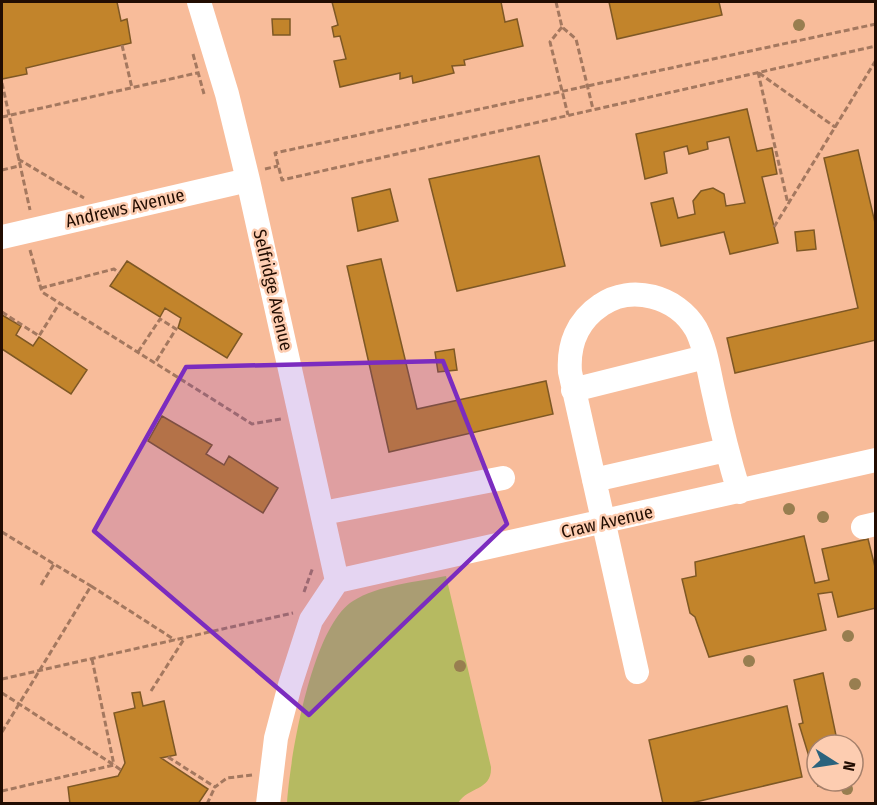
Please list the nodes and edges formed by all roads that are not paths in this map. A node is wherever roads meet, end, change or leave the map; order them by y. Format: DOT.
graph roads {
  1 [pos="199,2"];
  2 [pos="248,180"];
  3 [pos="20,233"];
  4 [pos="705,357"];
  5 [pos="573,390"];
  6 [pos="726,450"];
  7 [pos="876,460"];
  8 [pos="503,478"];
  9 [pos="594,480"];
  10 [pos="739,492"];
  11 [pos="323,513"];
  12 [pos="603,522"];
  13 [pos="337,581"];
  14 [pos="637,672"];
  15 [pos="268,804"];
  1 -- 2 [label="street, Selfridge Avenue"];
  2 -- 3 [label="street, Andrews Avenue"];
  2 -- 11 [label="street, Selfridge Avenue"];
  4 -- 5 [label="street"];
  4 -- 5 [label="street"];
  4 -- 6 [label="street"];
  5 -- 9 [label="street"];
  6 -- 9 [label="street"];
  6 -- 10 [label="street"];
  7 -- 10 [label="street, Craw Avenue"];
  8 -- 11 [label="street"];
  9 -- 12 [label="street"];
  10 -- 12 [label="street, Craw Avenue"];
  11 -- 13 [label="street, Selfridge Avenue"];
  12 -- 13 [label="street, Craw Avenue"];
  12 -- 14 [label="street"];
  13 -- 15 [label="street"];
}
